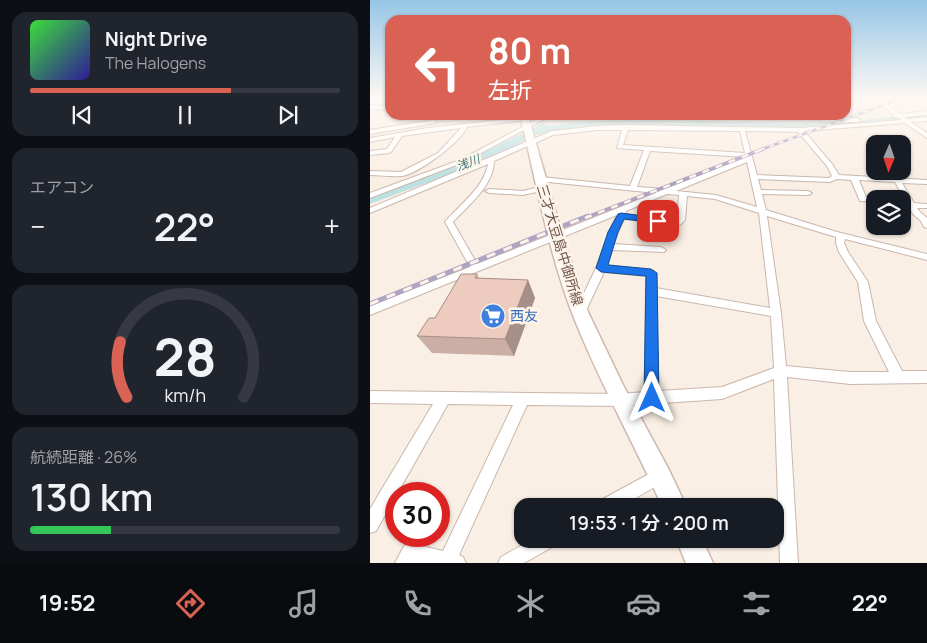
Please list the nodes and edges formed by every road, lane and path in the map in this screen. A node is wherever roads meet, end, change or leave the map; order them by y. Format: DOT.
graph roads {
  1 [pos="419,124"];
  2 [pos="432,124"];
  3 [pos="854,124"];
  4 [pos="910,124"];
  5 [pos="465,126"];
  6 [pos="626,127"];
  7 [pos="528,128"];
  8 [pos="742,129"];
  9 [pos="428,130"];
  10 [pos="800,130"];
  11 [pos="370,132"];
  12 [pos="399,136"];
  13 [pos="927,136"];
  14 [pos="370,140"];
  15 [pos="647,150"];
  16 [pos="370,152"];
  17 [pos="749,157"];
  18 [pos="491,160"];
  19 [pos="370,173"];
  20 [pos="755,177"];
  21 [pos="836,177"];
  22 [pos="854,178"];
  23 [pos="866,179"];
  24 [pos="897,180"];
  25 [pos="927,182"];
  26 [pos="542,184"];
  27 [pos="633,188"];
  28 [pos="902,190"];
  29 [pos="489,191"];
  30 [pos="664,192"];
  31 [pos="758,192"];
  32 [pos="808,193"];
  33 [pos="683,194"];
  34 [pos="370,196"];
  35 [pos="866,199"];
  36 [pos="911,203"];
  37 [pos="911,206"];
  38 [pos="927,206"];
  39 [pos="370,211"];
  40 [pos="621,212"];
  41 [pos="764,214"];
  42 [pos="927,225"];
  43 [pos="555,235"];
  44 [pos="841,236"];
  45 [pos="608,247"];
  46 [pos="661,250"];
  47 [pos="927,257"];
  48 [pos="475,268"];
  49 [pos="601,268"];
  50 [pos="652,291"];
  51 [pos="370,311"];
  52 [pos="580,312"];
  53 [pos="776,313"];
  54 [pos="780,371"];
  55 [pos="898,376"];
  56 [pos="927,377"];
  57 [pos="370,397"];
  58 [pos="445,397"];
  59 [pos="652,398"];
  60 [pos="523,399"];
  61 [pos="620,400"];
  62 [pos="660,476"];
  63 [pos="621,498"];
  64 [pos="670,498"];
  65 [pos="370,525"];
  66 [pos="534,548"];
  67 [pos="693,548"];
  68 [pos="452,562"];
  69 [pos="404,563"];
  70 [pos="507,563"];
  71 [pos="700,563"];
  72 [pos="789,563"];
  1 -- 11 [label="street"];
  2 -- 9 [label="street"];
  3 -- 10 [label="street"];
  4 -- 13 [label="street"];
  5 -- 7 [label="street"];
  5 -- 9 [label="street"];
  5 -- 19 [label="street"];
  6 -- 7 [label="street"];
  6 -- 8 [label="street"];
  6 -- 15 [label="street"];
  7 -- 18 [label="street"];
  7 -- 26 [label="main road, 三才大豆島中御所線"];
  7 -- 34 [label="street"];
  8 -- 10 [label="street"];
  8 -- 17 [label="street"];
  9 -- 12 [label="street"];
  10 -- 21 [label="street"];
  12 -- 14 [label="street"];
  12 -- 16 [label="street"];
  15 -- 17 [label="street"];
  15 -- 27 [label="street"];
  17 -- 20 [label="street"];
  17 -- 30 [label="street"];
  18 -- 39 [label="street"];
  18 -- 48 [label="street"];
  20 -- 21 [label="street"];
  20 -- 31 [label="street"];
  21 -- 22 [label="street"];
  22 -- 23 [label="street"];
  22 -- 35 [label="street"];
  24 -- 25 [label="street"];
  24 -- 28 [label="street"];
  26 -- 27 [label="street"];
  26 -- 29 [label="street"];
  26 -- 43 [label="main road, 三才大豆島中御所線"];
  27 -- 30 [label="street"];
  30 -- 33 [label="street"];
  30 -- 40 [label="street"];
  31 -- 32 [label="street"];
  31 -- 41 [label="street"];
  33 -- 40 [label="street"];
  33 -- 41 [label="street"];
  36 -- 38 [label="street"];
  37 -- 42 [label="street"];
  40 -- 43 [label="street"];
  40 -- 45 [label="street"];
  41 -- 44 [label="street"];
  41 -- 53 [label="street"];
  43 -- 48 [label="street"];
  43 -- 52 [label="main road, 三才大豆島中御所線"];
  44 -- 47 [label="street"];
  44 -- 55 [label="street"];
  45 -- 46 [label="street"];
  45 -- 49 [label="street"];
  48 -- 51 [label="street"];
  49 -- 50 [label="street"];
  49 -- 52 [label="street"];
  50 -- 53 [label="street"];
  50 -- 59 [label="street"];
  52 -- 61 [label="main road, 三才大豆島中御所線"];
  53 -- 54 [label="street"];
  54 -- 55 [label="street"];
  54 -- 59 [label="street"];
  54 -- 72 [label="street"];
  55 -- 56 [label="street"];
  57 -- 58 [label="street"];
  58 -- 60 [label="street"];
  58 -- 65 [label="street"];
  59 -- 61 [label="street"];
  60 -- 61 [label="street"];
  60 -- 68 [label="street"];
  61 -- 62 [label="main road, 三才大豆島中御所線"];
  62 -- 63 [label="street"];
  62 -- 64 [label="main road, 三才大豆島中御所線"];
  66 -- 70 [label="street"];
  67 -- 71 [label="main road"];
  68 -- 69 [label="street"];
}
